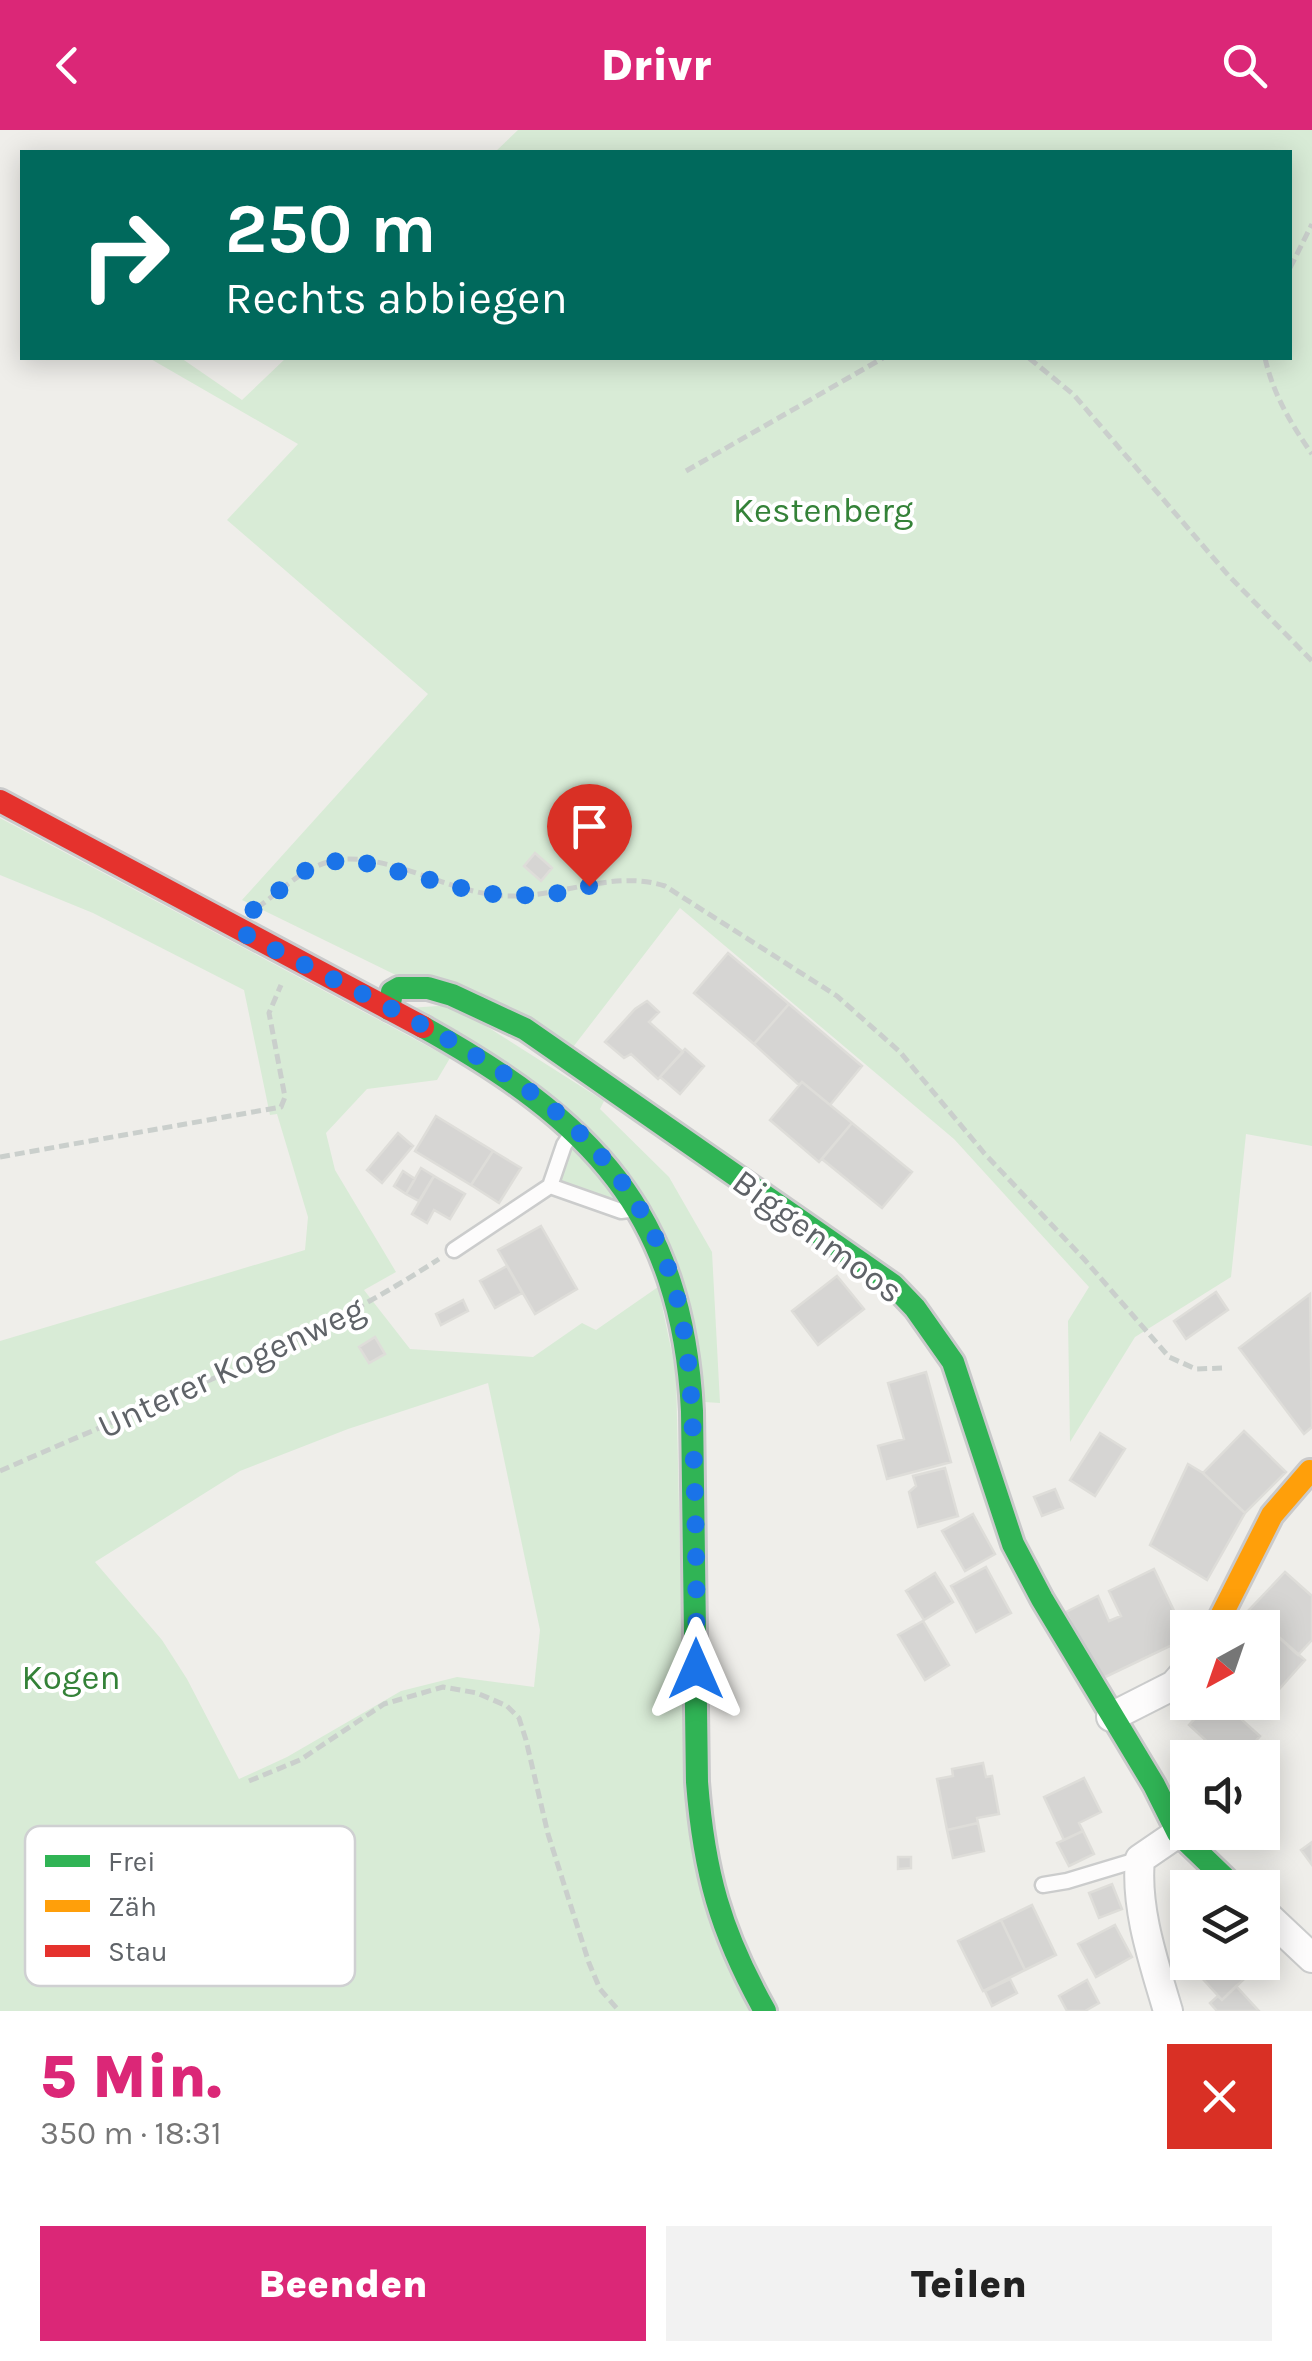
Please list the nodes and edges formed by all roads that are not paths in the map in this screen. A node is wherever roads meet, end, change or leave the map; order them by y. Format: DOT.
graph roads {
  1 [pos="0,801"];
  2 [pos="390,1009"];
  3 [pos="576,1128"];
  4 [pos="550,1186"];
  5 [pos="639,1209"];
  6 [pos="454,1250"];
  7 [pos="1310,1471"];
  8 [pos="1224,1610"];
  9 [pos="1170,1686"];
  10 [pos="1111,1718"];
  11 [pos="1170,1817"];
  12 [pos="1170,1838"];
  13 [pos="1196,1850"];
  14 [pos="1140,1860"];
  15 [pos="1217,1870"];
  16 [pos="1043,1885"];
  17 [pos="1280,1928"];
  18 [pos="1312,1958"];
  19 [pos="765,2011"];
  20 [pos="1168,2011"];
  1 -- 2 [label="main road"];
  2 -- 3 [label="main road"];
  2 -- 10 [label="main road, Biggenmoos"];
  3 -- 4 [label="lane"];
  3 -- 5 [label="main road"];
  4 -- 5 [label="lane"];
  4 -- 6 [label="lane"];
  5 -- 19 [label="main road"];
  7 -- 8 [label="main road"];
  9 -- 10 [label="street"];
  10 -- 11 [label="main road, Biggenmoos"];
  12 -- 14 [label="street"];
  13 -- 15 [label="main road, Biggenmoos"];
  14 -- 16 [label="lane"];
  14 -- 20 [label="street"];
  17 -- 18 [label="street"];
}
